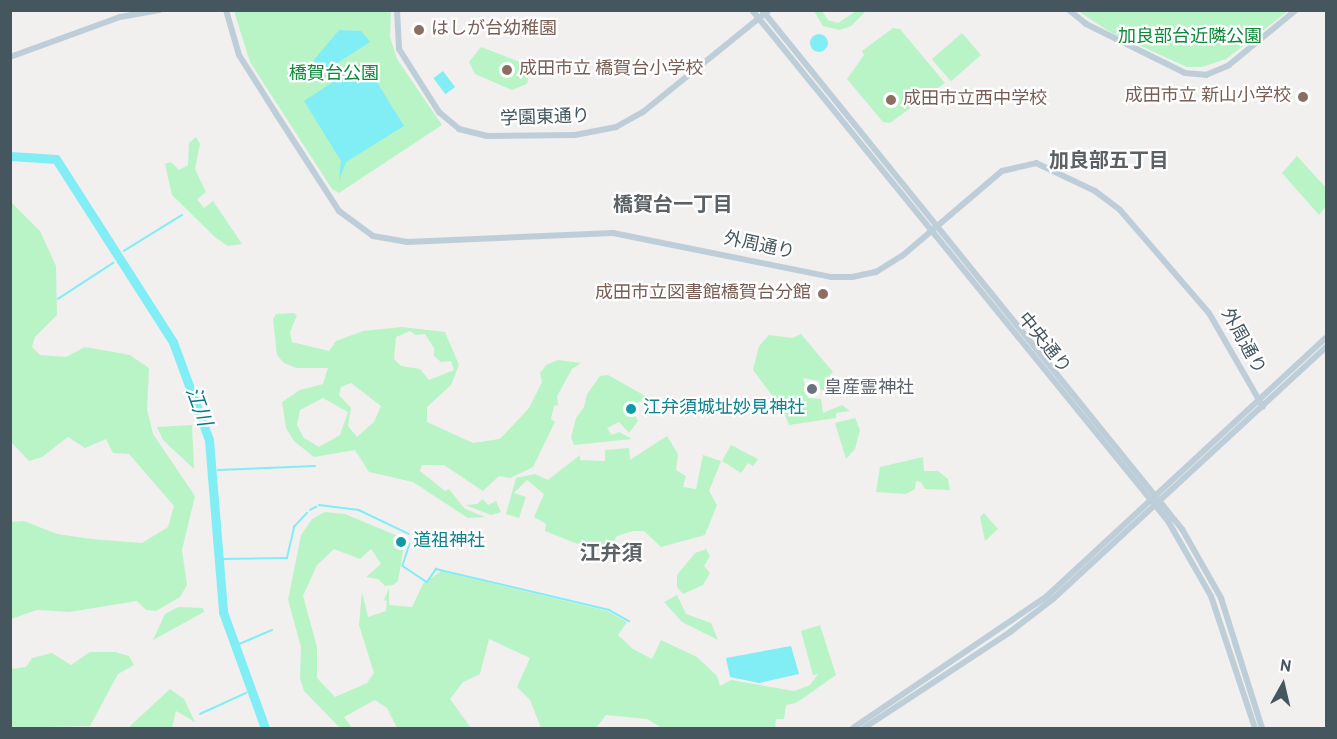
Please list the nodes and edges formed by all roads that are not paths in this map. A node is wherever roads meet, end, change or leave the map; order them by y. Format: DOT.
graph roads {
  1 [pos="159,10"];
  2 [pos="226,10"];
  3 [pos="397,10"];
  4 [pos="752,10"];
  5 [pos="1069,10"];
  6 [pos="1296,10"];
  7 [pos="764,13"];
  8 [pos="10,57"];
  9 [pos="935,228"];
  10 [pos="1326,338"];
  11 [pos="1326,347"];
  12 [pos="1260,404"];
  13 [pos="1156,502"];
  14 [pos="853,729"];
  15 [pos="864,729"];
  16 [pos="1255,729"];
  17 [pos="1262,729"];
  1 -- 8 [label="street"];
  2 -- 9 [label="street, 外周通り"];
  3 -- 7 [label="street, 学園東通り"];
  4 -- 7 [label="street, 中央通り"];
  5 -- 6 [label="street"];
  7 -- 9 [label="street, 中央通り"];
  9 -- 12 [label="street, 外周通り"];
  9 -- 13 [label="street, 中央通り"];
  10 -- 12 [label="street"];
  11 -- 12 [label="street"];
  12 -- 13 [label="street"];
  13 -- 14 [label="street"];
  13 -- 15 [label="street"];
  13 -- 16 [label="street, 中央通り"];
  13 -- 17 [label="street, 中央通り"];
}
